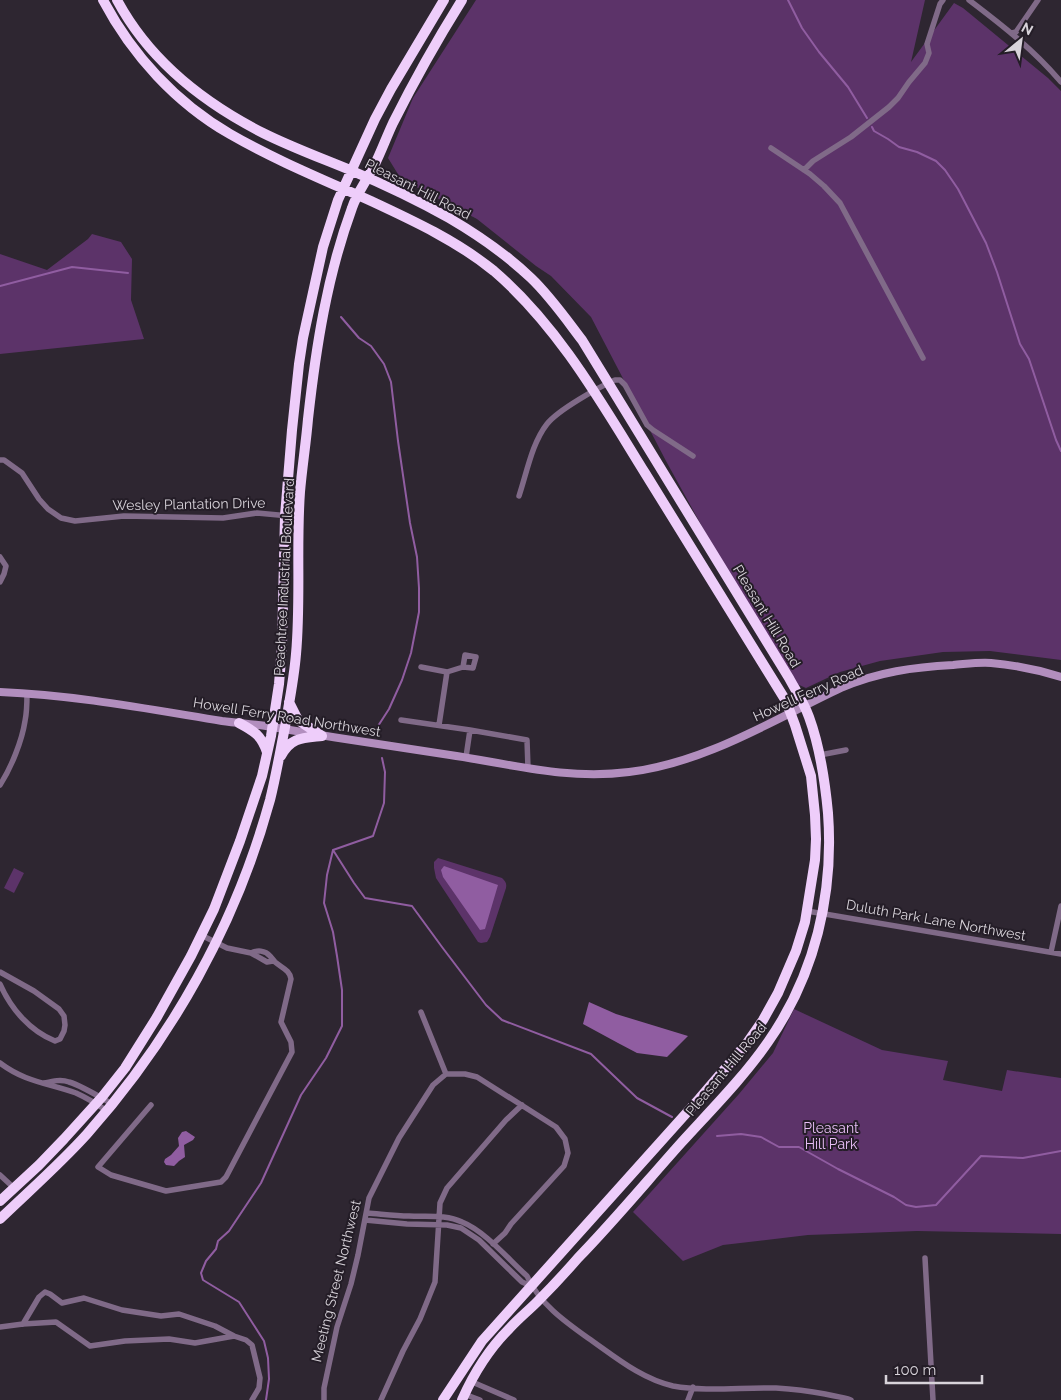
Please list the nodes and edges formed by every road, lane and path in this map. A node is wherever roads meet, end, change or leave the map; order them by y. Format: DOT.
graph roads {
  1 [pos="103,0"];
  2 [pos="117,0"];
  3 [pos="444,0"];
  4 [pos="462,0"];
  5 [pos="969,0"];
  6 [pos="1038,0"];
  7 [pos="942,2"];
  8 [pos="1012,33"];
  9 [pos="1061,82"];
  10 [pos="771,148"];
  11 [pos="804,170"];
  12 [pos="351,171"];
  13 [pos="367,178"];
  14 [pos="343,188"];
  15 [pos="358,195"];
  16 [pos="923,358"];
  17 [pos="608,383"];
  18 [pos="594,391"];
  19 [pos="693,456"];
  20 [pos="0,460"];
  21 [pos="520,496"];
  22 [pos="285,516"];
  23 [pos="300,517"];
  24 [pos="0,557"];
  25 [pos="0,582"];
  26 [pos="421,667"];
  27 [pos="463,667"];
  28 [pos="447,672"];
  29 [pos="1061,677"];
  30 [pos="0,692"];
  31 [pos="28,693"];
  32 [pos="289,702"];
  33 [pos="804,706"];
  34 [pos="790,713"];
  35 [pos="401,720"];
  36 [pos="239,723"];
  37 [pos="439,725"];
  38 [pos="272,727"];
  39 [pos="284,729"];
  40 [pos="470,730"];
  41 [pos="322,736"];
  42 [pos="846,750"];
  43 [pos="267,752"];
  44 [pos="820,755"];
  45 [pos="466,757"];
  46 [pos="279,760"];
  47 [pos="528,768"];
  48 [pos="569,774"];
  49 [pos="0,785"];
  50 [pos="1061,906"];
  51 [pos="807,911"];
  52 [pos="823,914"];
  53 [pos="201,935"];
  54 [pos="216,942"];
  55 [pos="1051,952"];
  56 [pos="1061,954"];
  57 [pos="0,972"];
  58 [pos="0,984"];
  59 [pos="421,1012"];
  60 [pos="0,1063"];
  61 [pos="446,1074"];
  62 [pos="44,1083"];
  63 [pos="99,1100"];
  64 [pos="151,1105"];
  65 [pos="522,1105"];
  66 [pos="109,1107"];
  67 [pos="0,1175"];
  68 [pos="14,1188"];
  69 [pos="1,1196"];
  70 [pos="366,1212"];
  71 [pos="439,1217"];
  72 [pos="0,1218"];
  73 [pos="365,1220"];
  74 [pos="438,1224"];
  75 [pos="493,1244"];
  76 [pos="925,1258"];
  77 [pos="531,1286"];
  78 [pos="540,1299"];
  79 [pos="23,1324"];
  80 [pos="0,1327"];
  81 [pos="234,1336"];
  82 [pos="470,1381"];
  83 [pos="693,1387"];
  84 [pos="463,1397"];
  85 [pos="252,1400"];
  86 [pos="324,1400"];
  87 [pos="381,1400"];
  88 [pos="443,1400"];
  89 [pos="480,1400"];
  90 [pos="514,1400"];
  91 [pos="688,1400"];
  92 [pos="851,1400"];
  93 [pos="934,1400"];
  1 -- 14 [label="highway, Pleasant Hill Road"];
  2 -- 12 [label="highway, Pleasant Hill Road"];
  3 -- 12 [label="highway, Peachtree Industrial Boulevard"];
  4 -- 13 [label="highway, Peachtree Industrial Boulevard"];
  5 -- 8 [label="street"];
  6 -- 8 [label="street"];
  7 -- 11 [label="street"];
  8 -- 9 [label="street"];
  10 -- 11 [label="street"];
  11 -- 16 [label="street"];
  12 -- 13 [label="highway, Pleasant Hill Road"];
  12 -- 14 [label="highway, Peachtree Industrial Boulevard"];
  13 -- 15 [label="highway, Peachtree Industrial Boulevard"];
  13 -- 17 [label="highway, Pleasant Hill Road"];
  14 -- 15 [label="highway, Pleasant Hill Road"];
  14 -- 22 [label="highway, Peachtree Industrial Boulevard"];
  15 -- 18 [label="highway, Pleasant Hill Road"];
  15 -- 23 [label="highway, Peachtree Industrial Boulevard"];
  17 -- 18 [label="street"];
  17 -- 19 [label="street"];
  17 -- 33 [label="highway, Pleasant Hill Road"];
  18 -- 21 [label="street"];
  18 -- 34 [label="highway, Pleasant Hill Road"];
  20 -- 22 [label="street, Wesley Plantation Drive"];
  22 -- 23 [label="street, Wesley Plantation Drive"];
  22 -- 38 [label="highway, Peachtree Industrial Boulevard"];
  23 -- 32 [label="highway, Peachtree Industrial Boulevard"];
  24 -- 25 [label="street"];
  26 -- 28 [label="street"];
  27 -- 28 [label="street"];
  28 -- 37 [label="street"];
  29 -- 33 [label="street, Howell Ferry Road"];
  30 -- 31 [label="street, Howell Ferry Road Northwest"];
  31 -- 36 [label="street, Howell Ferry Road Northwest"];
  31 -- 49 [label="street"];
  32 -- 39 [label="highway, Peachtree Industrial Boulevard"];
  32 -- 41 [label="highway"];
  33 -- 34 [label="street, Howell Ferry Road"];
  33 -- 44 [label="highway, Pleasant Hill Road"];
  34 -- 48 [label="street, Howell Ferry Road"];
  34 -- 51 [label="highway, Pleasant Hill Road"];
  35 -- 37 [label="street"];
  36 -- 38 [label="street, Howell Ferry Road Northwest"];
  36 -- 43 [label="highway"];
  37 -- 40 [label="street"];
  38 -- 39 [label="street, Howell Ferry Road Northwest"];
  38 -- 43 [label="highway, Peachtree Industrial Boulevard"];
  39 -- 41 [label="street, Howell Ferry Road Northwest"];
  39 -- 46 [label="highway, Peachtree Industrial Boulevard"];
  40 -- 45 [label="street"];
  40 -- 47 [label="street"];
  41 -- 45 [label="street, Howell Ferry Road Northwest"];
  41 -- 46 [label="highway"];
  42 -- 44 [label="street"];
  43 -- 53 [label="highway, Peachtree Industrial Boulevard"];
  44 -- 52 [label="highway, Pleasant Hill Road"];
  45 -- 47 [label="street, Howell Ferry Road Northwest"];
  46 -- 54 [label="highway, Peachtree Industrial Boulevard"];
  47 -- 48 [label="street, Howell Ferry Road Northwest"];
  50 -- 55 [label="street"];
  51 -- 52 [label="street, Duluth Park Lane Northwest"];
  51 -- 77 [label="highway, Pleasant Hill Road"];
  52 -- 55 [label="street, Duluth Park Lane Northwest"];
  52 -- 78 [label="highway, Pleasant Hill Road"];
  53 -- 54 [label="street"];
  53 -- 63 [label="highway, Peachtree Industrial Boulevard"];
  54 -- 64 [label="street"];
  54 -- 66 [label="highway, Peachtree Industrial Boulevard"];
  55 -- 56 [label="street, Duluth Park Lane Northwest"];
  57 -- 58 [label="street"];
  59 -- 61 [label="street"];
  60 -- 62 [label="street"];
  61 -- 65 [label="street"];
  61 -- 70 [label="street, Meeting Street Northwest"];
  62 -- 63 [label="street"];
  62 -- 63 [label="street"];
  63 -- 66 [label="street"];
  63 -- 68 [label="highway, Peachtree Industrial Boulevard"];
  65 -- 71 [label="street"];
  65 -- 75 [label="street"];
  66 -- 72 [label="highway, Peachtree Industrial Boulevard"];
  67 -- 68 [label="street"];
  68 -- 69 [label="highway, Peachtree Industrial Boulevard"];
  70 -- 71 [label="street"];
  70 -- 73 [label="street, Meeting Street Northwest"];
  71 -- 74 [label="street"];
  71 -- 75 [label="street"];
  73 -- 74 [label="street"];
  73 -- 86 [label="street, Meeting Street Northwest"];
  74 -- 77 [label="street"];
  74 -- 87 [label="street"];
  75 -- 77 [label="street"];
  76 -- 93 [label="street"];
  77 -- 78 [label="street"];
  77 -- 88 [label="highway, Pleasant Hill Road"];
  78 -- 82 [label="highway, Pleasant Hill Road"];
  78 -- 83 [label="street"];
  79 -- 80 [label="street"];
  79 -- 81 [label="street"];
  79 -- 81 [label="street"];
  81 -- 85 [label="street"];
  82 -- 84 [label="highway, Pleasant Hill Road"];
  82 -- 90 [label="street"];
  83 -- 91 [label="street"];
  83 -- 92 [label="street"];
  84 -- 89 [label="street"];
}
